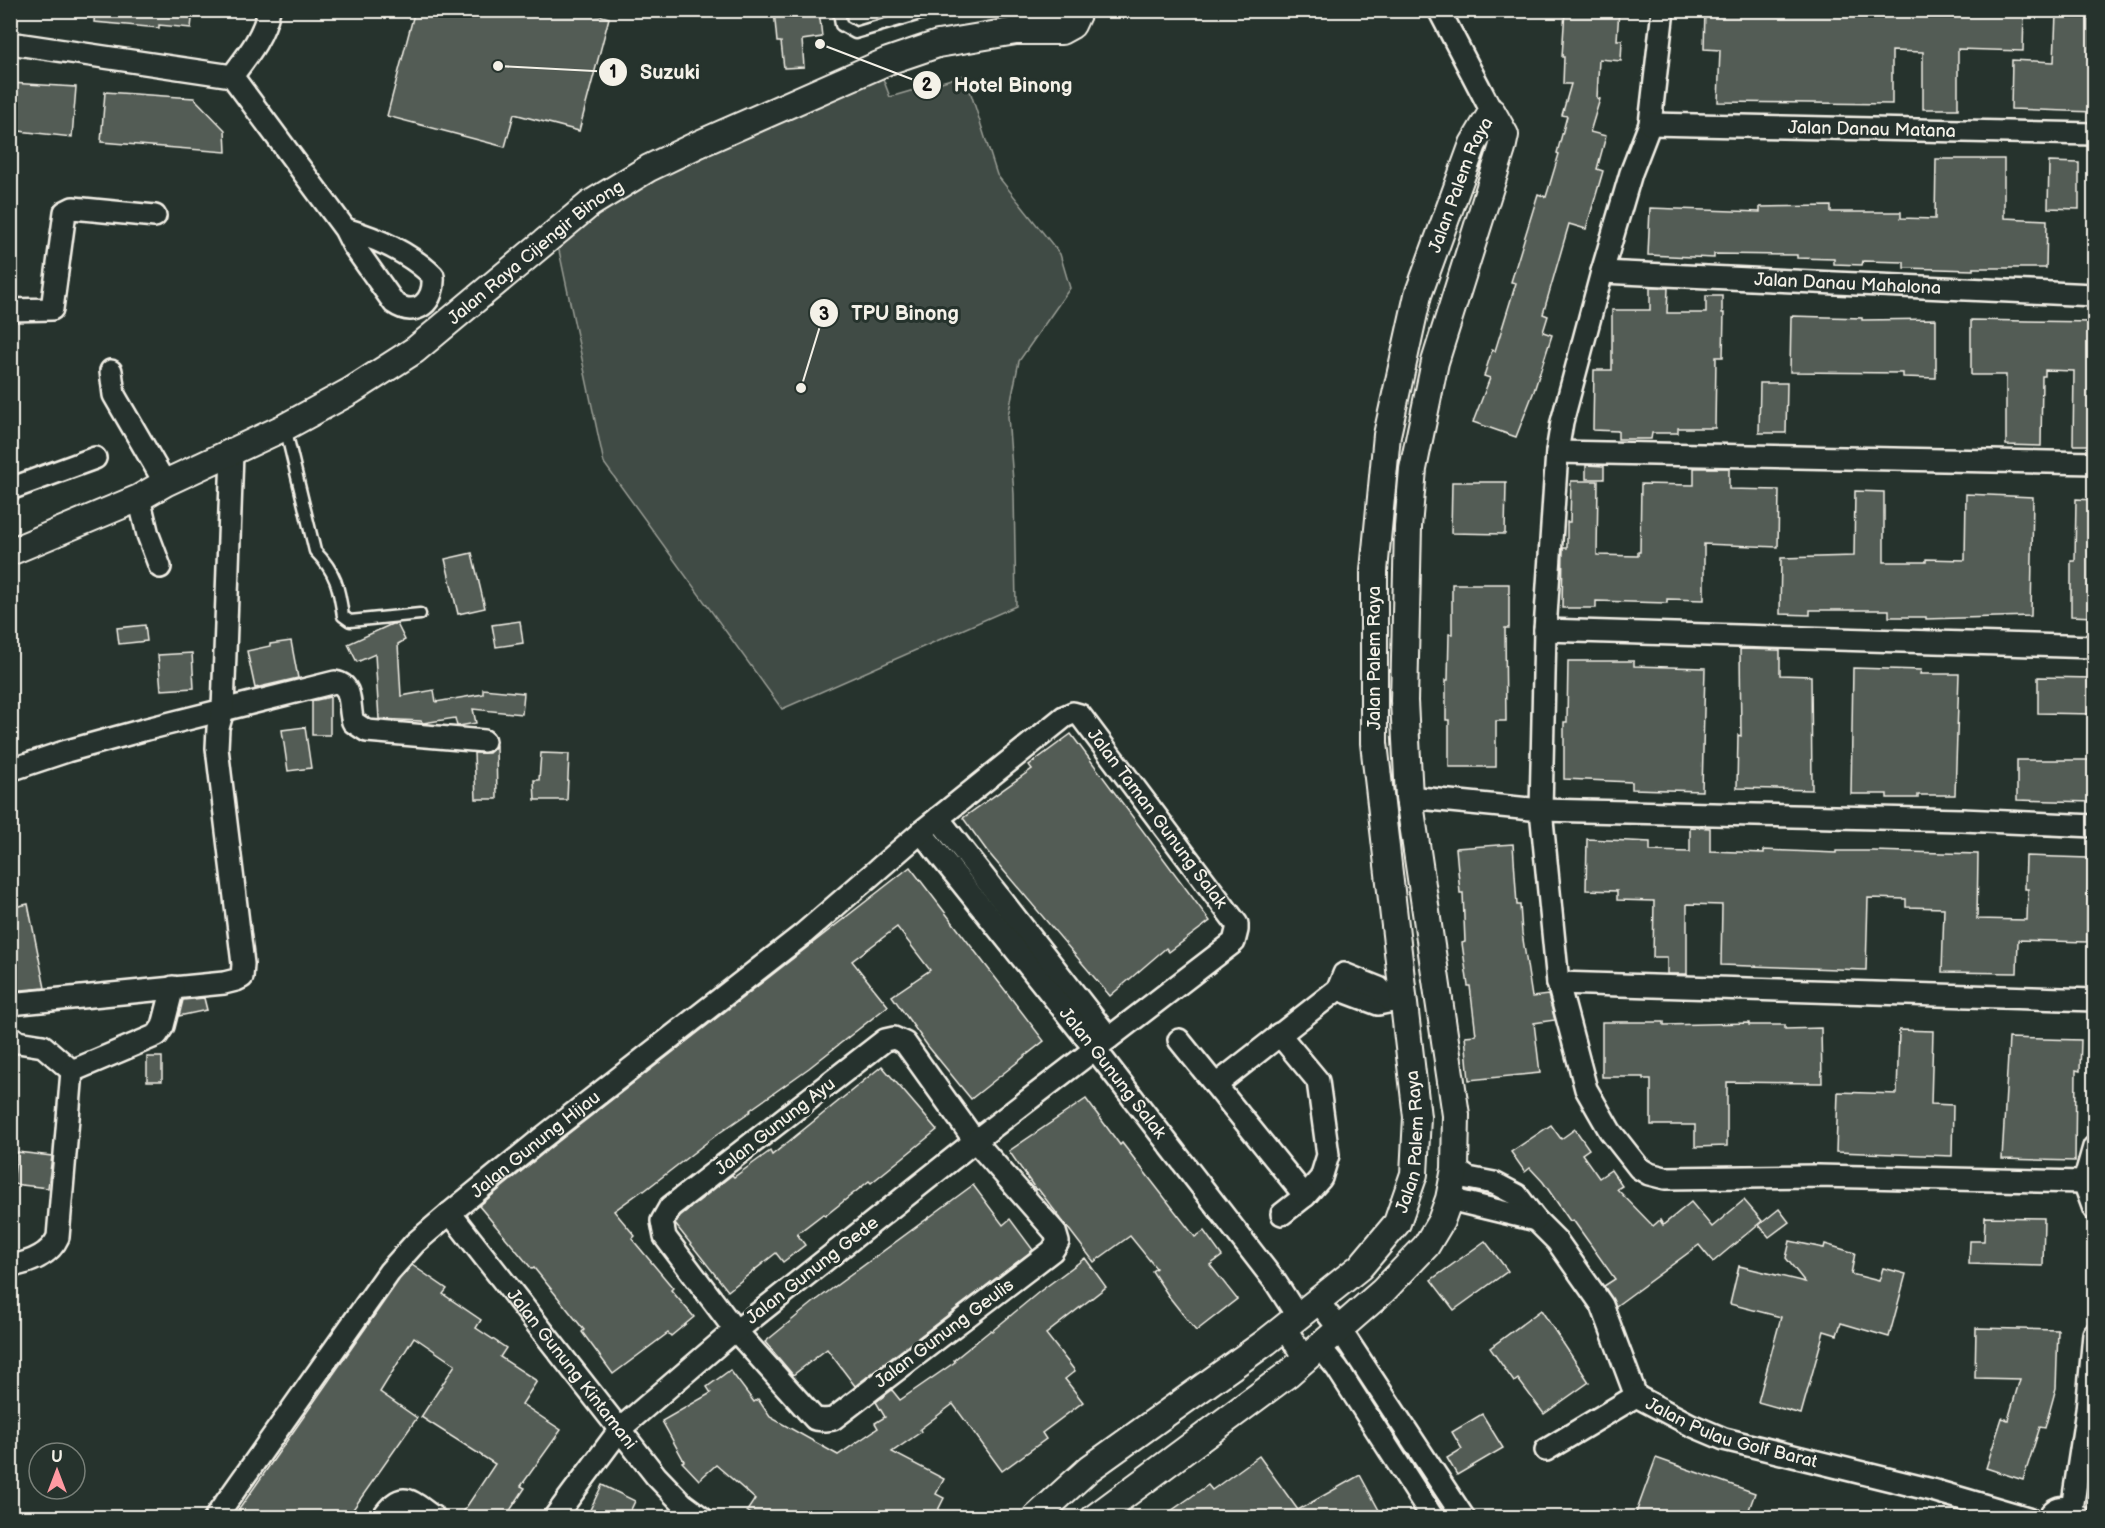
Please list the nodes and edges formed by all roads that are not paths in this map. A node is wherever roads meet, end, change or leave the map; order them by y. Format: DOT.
graph roads {
  1 [pos="269,10"];
  2 [pos="839,10"];
  3 [pos="934,10"];
  4 [pos="1079,10"];
  5 [pos="1439,10"];
  6 [pos="1664,10"];
  7 [pos="10,43"];
  8 [pos="232,76"];
  9 [pos="1492,112"];
  10 [pos="1650,124"];
  11 [pos="2094,134"];
  12 [pos="155,216"];
  13 [pos="345,229"];
  14 [pos="1602,272"];
  15 [pos="2094,295"];
  16 [pos="10,310"];
  17 [pos="111,371"];
  18 [pos="285,427"];
  19 [pos="1557,452"];
  20 [pos="232,453"];
  21 [pos="95,458"];
  22 [pos="2094,463"];
  23 [pos="165,483"];
  24 [pos="10,489"];
  25 [pos="139,498"];
  26 [pos="10,552"];
  27 [pos="160,567"];
  28 [pos="420,614"];
  29 [pos="1545,630"];
  30 [pos="2094,647"];
  31 [pos="223,710"];
  32 [pos="484,741"];
  33 [pos="10,770"];
  34 [pos="1409,797"];
  35 [pos="1541,810"];
  36 [pos="938,818"];
  37 [pos="2094,826"];
  38 [pos="921,832"];
  39 [pos="1558,983"];
  40 [pos="172,987"];
  41 [pos="1438,996"];
  42 [pos="1398,1000"];
  43 [pos="2094,1000"];
  44 [pos="10,1004"];
  45 [pos="1279,1034"];
  46 [pos="10,1036"];
  47 [pos="1179,1040"];
  48 [pos="1102,1043"];
  49 [pos="72,1071"];
  50 [pos="1216,1085"];
  51 [pos="975,1141"];
  52 [pos="2094,1148"];
  53 [pos="1455,1169"];
  54 [pos="2084,1182"];
  55 [pos="1305,1196"];
  56 [pos="1449,1199"];
  57 [pos="2094,1209"];
  58 [pos="450,1213"];
  59 [pos="1282,1214"];
  60 [pos="1536,1220"];
  61 [pos="10,1266"];
  62 [pos="1317,1300"];
  63 [pos="1291,1322"];
  64 [pos="1339,1329"];
  65 [pos="735,1330"];
  66 [pos="2094,1334"];
  67 [pos="1312,1354"];
  68 [pos="1636,1396"];
  69 [pos="621,1428"];
  70 [pos="1546,1450"];
  71 [pos="1461,1511"];
  72 [pos="2075,1513"];
  73 [pos="214,1518"];
  74 [pos="382,1518"];
  75 [pos="435,1518"];
  76 [pos="554,1518"];
  77 [pos="702,1518"];
  78 [pos="1035,1518"];
  79 [pos="1094,1518"];
  80 [pos="1433,1518"];
  81 [pos="1440,1518"];
  82 [pos="2028,1518"];
  83 [pos="2048,1518"];
  1 -- 8 [label="street"];
  2 -- 3 [label="lane"];
  4 -- 18 [label="street, Jalan Raya Cijengir Binong"];
  5 -- 9 [label="street"];
  6 -- 10 [label="street"];
  7 -- 8 [label="street"];
  8 -- 13 [label="street"];
  9 -- 34 [label="street, Jalan Palem Raya"];
  9 -- 42 [label="street, Jalan Palem Raya"];
  10 -- 11 [label="street, Jalan Danau Matana"];
  10 -- 14 [label="street"];
  12 -- 16 [label="street"];
  14 -- 15 [label="street, Jalan Danau Mahalona"];
  14 -- 19 [label="street"];
  17 -- 23 [label="street"];
  18 -- 20 [label="street, Jalan Raya Cijengir Binong"];
  18 -- 28 [label="lane"];
  19 -- 22 [label="street"];
  19 -- 29 [label="street"];
  20 -- 23 [label="street, Jalan Raya Cijengir Binong"];
  20 -- 31 [label="street"];
  21 -- 24 [label="street"];
  23 -- 25 [label="street, Jalan Raya Cijengir Binong"];
  25 -- 26 [label="street, Jalan Raya Cijengir Binong"];
  25 -- 27 [label="street"];
  29 -- 30 [label="street"];
  29 -- 35 [label="street"];
  31 -- 32 [label="street"];
  31 -- 33 [label="street"];
  31 -- 40 [label="street"];
  34 -- 35 [label="street"];
  34 -- 41 [label="street, Jalan Palem Raya"];
  35 -- 37 [label="street"];
  35 -- 39 [label="street"];
  36 -- 38 [label="street, Jalan Gunung Hijau"];
  36 -- 48 [label="street, Jalan Gunung Salak"];
  36 -- 48 [label="street, Jalan Taman Gunung Salak"];
  38 -- 48 [label="street, Jalan Gunung Salak"];
  38 -- 58 [label="street, Jalan Gunung Hijau"];
  39 -- 43 [label="street"];
  39 -- 54 [label="street"];
  40 -- 44 [label="street"];
  40 -- 49 [label="street"];
  41 -- 42 [label="street"];
  41 -- 53 [label="street, Jalan Palem Raya"];
  42 -- 45 [label="street"];
  42 -- 62 [label="street, Jalan Palem Raya"];
  45 -- 50 [label="street"];
  45 -- 55 [label="street"];
  46 -- 49 [label="street"];
  47 -- 50 [label="street"];
  48 -- 51 [label="street, Jalan Gunung Gede"];
  48 -- 63 [label="street, Jalan Gunung Salak"];
  49 -- 61 [label="street"];
  50 -- 55 [label="street"];
  51 -- 65 [label="street, Jalan Gunung Gede"];
  51 -- 65 [label="street, Jalan Gunung Geulis"];
  51 -- 65 [label="street, Jalan Gunung Ayu"];
  52 -- 54 [label="street"];
  53 -- 56 [label="street, Jalan Palem Raya"];
  53 -- 60 [label="street, Jalan Pulau Golf Barat"];
  54 -- 57 [label="street"];
  55 -- 59 [label="street"];
  56 -- 60 [label="street"];
  56 -- 64 [label="street, Jalan Palem Raya"];
  58 -- 69 [label="street, Jalan Gunung Kintamani"];
  58 -- 73 [label="street, Jalan Gunung Hijau"];
  60 -- 68 [label="street, Jalan Pulau Golf Barat"];
  62 -- 63 [label="street, Jalan Palem Raya"];
  62 -- 64 [label="street"];
  63 -- 67 [label="street, Jalan Gunung Salak"];
  63 -- 78 [label="street, Jalan Palem Raya"];
  64 -- 67 [label="street, Jalan Palem Raya"];
  64 -- 71 [label="street"];
  65 -- 69 [label="street, Jalan Gunung Gede"];
  66 -- 72 [label="street"];
  67 -- 79 [label="street, Jalan Palem Raya"];
  67 -- 80 [label="street, Jalan Gunung Salak"];
  68 -- 70 [label="street"];
  68 -- 82 [label="street, Jalan Pulau Golf Barat"];
  69 -- 76 [label="street, Jalan Gunung Gede"];
  69 -- 77 [label="street, Jalan Gunung Kintamani"];
  71 -- 81 [label="street"];
  72 -- 83 [label="street"];
  74 -- 75 [label="street"];
}
